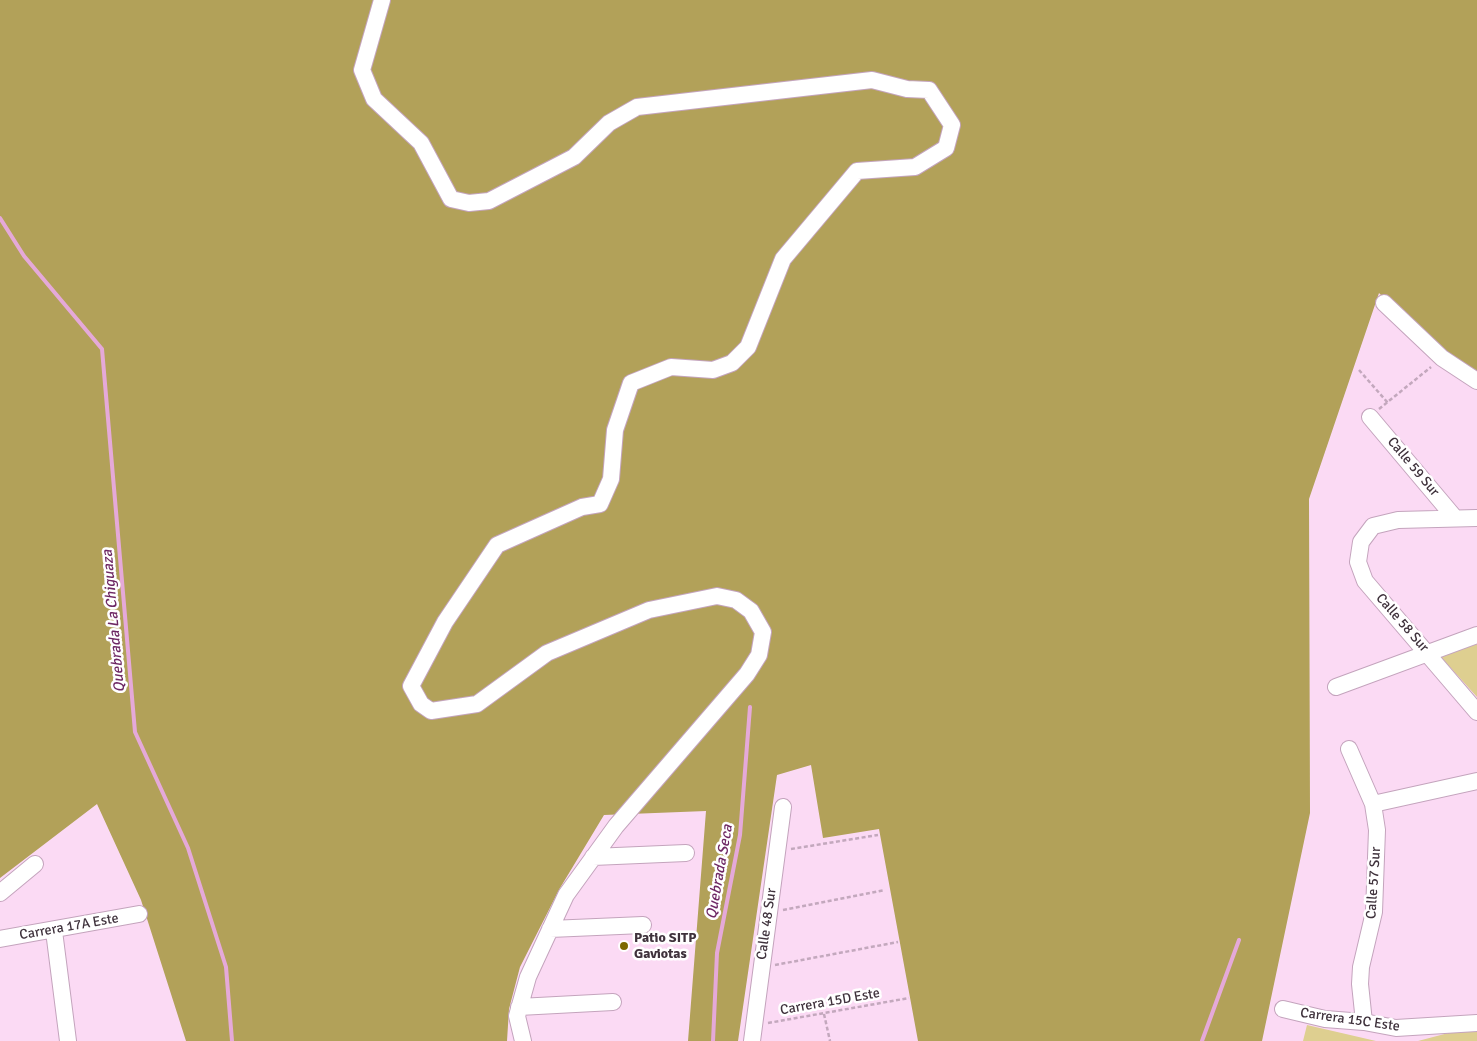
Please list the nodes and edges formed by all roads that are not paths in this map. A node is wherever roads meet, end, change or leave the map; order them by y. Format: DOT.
graph roads {
  1 [pos="382,0"];
  2 [pos="1384,303"];
  3 [pos="1477,381"];
  4 [pos="1370,417"];
  5 [pos="1455,518"];
  6 [pos="1477,518"];
  7 [pos="1477,635"];
  8 [pos="1428,652"];
  9 [pos="1336,687"];
  10 [pos="1477,712"];
  11 [pos="1348,749"];
  12 [pos="1477,781"];
  13 [pos="1373,804"];
  14 [pos="783,807"];
  15 [pos="686,853"];
  16 [pos="593,857"];
  17 [pos="34,864"];
  18 [pos="0,893"];
  19 [pos="139,914"];
  20 [pos="643,924"];
  21 [pos="550,929"];
  22 [pos="54,930"];
  23 [pos="0,939"];
  24 [pos="613,1002"];
  25 [pos="519,1007"];
  26 [pos="1283,1009"];
  27 [pos="1364,1022"];
  28 [pos="1477,1023"];
  29 [pos="753,1033"];
  30 [pos="68,1041"];
  31 [pos="522,1041"];
  1 -- 16 [label="street"];
  2 -- 3 [label="street"];
  4 -- 5 [label="street, Calle 59 Sur"];
  5 -- 6 [label="street"];
  5 -- 8 [label="street, Calle 58 Sur"];
  7 -- 8 [label="street"];
  8 -- 9 [label="street"];
  8 -- 10 [label="street, Calle 58 Sur"];
  11 -- 13 [label="street, Calle 57 Sur"];
  12 -- 13 [label="street"];
  13 -- 27 [label="street, Calle 57 Sur"];
  14 -- 29 [label="street, Calle 48 Sur"];
  15 -- 16 [label="street"];
  16 -- 21 [label="street"];
  17 -- 18 [label="street"];
  19 -- 22 [label="street, Carrera 17A Este"];
  20 -- 21 [label="street"];
  21 -- 25 [label="street"];
  22 -- 23 [label="street, Carrera 17A Este"];
  22 -- 30 [label="street"];
  24 -- 25 [label="street"];
  25 -- 31 [label="street"];
  26 -- 27 [label="street, Carrera 15C Este"];
  27 -- 28 [label="street, Carrera 15C Este"];
}
